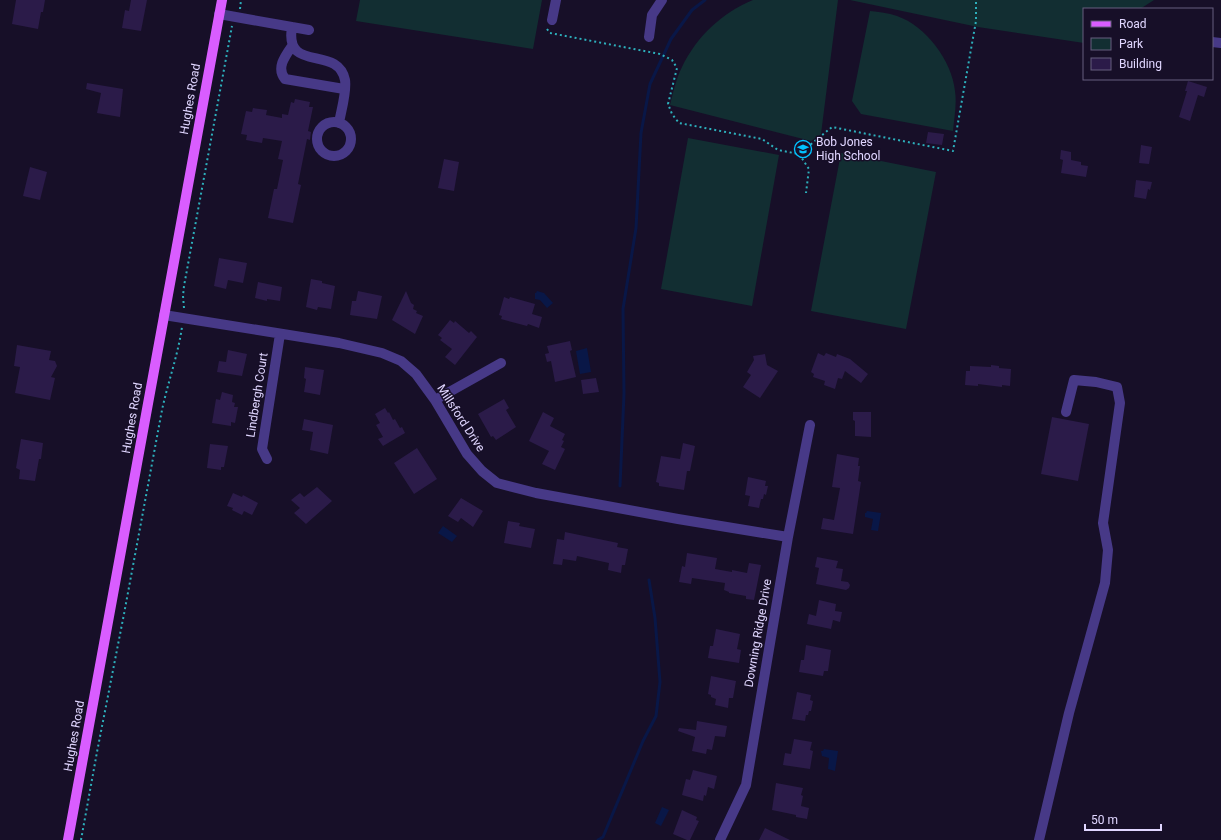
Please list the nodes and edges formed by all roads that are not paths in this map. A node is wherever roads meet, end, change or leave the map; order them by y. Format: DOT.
graph roads {
  1 [pos="222,0"];
  2 [pos="556,0"];
  3 [pos="661,0"];
  4 [pos="219,14"];
  5 [pos="549,24"];
  6 [pos="292,28"];
  7 [pos="308,30"];
  8 [pos="649,37"];
  9 [pos="292,46"];
  10 [pos="344,89"];
  11 [pos="339,123"];
  12 [pos="164,315"];
  13 [pos="280,334"];
  14 [pos="501,363"];
  15 [pos="436,400"];
  16 [pos="1066,412"];
  17 [pos="810,425"];
  18 [pos="267,459"];
  19 [pos="788,537"];
  20 [pos="68,840"];
  21 [pos="720,840"];
  22 [pos="1039,840"];
  1 -- 4 [label="main road, Hughes Road"];
  2 -- 5 [label="street"];
  3 -- 8 [label="street"];
  4 -- 6 [label="street"];
  4 -- 12 [label="main road, Hughes Road"];
  6 -- 7 [label="street"];
  6 -- 9 [label="street"];
  9 -- 10 [label="street"];
  9 -- 10 [label="street"];
  10 -- 11 [label="street"];
  12 -- 13 [label="street, Millsford Drive"];
  12 -- 20 [label="main road, Hughes Road"];
  13 -- 15 [label="street, Millsford Drive"];
  13 -- 18 [label="street, Lindbergh Court"];
  14 -- 15 [label="street"];
  15 -- 19 [label="street, Millsford Drive"];
  16 -- 22 [label="street"];
  17 -- 19 [label="street, Downing Ridge Drive"];
  19 -- 21 [label="street, Downing Ridge Drive"];
}
